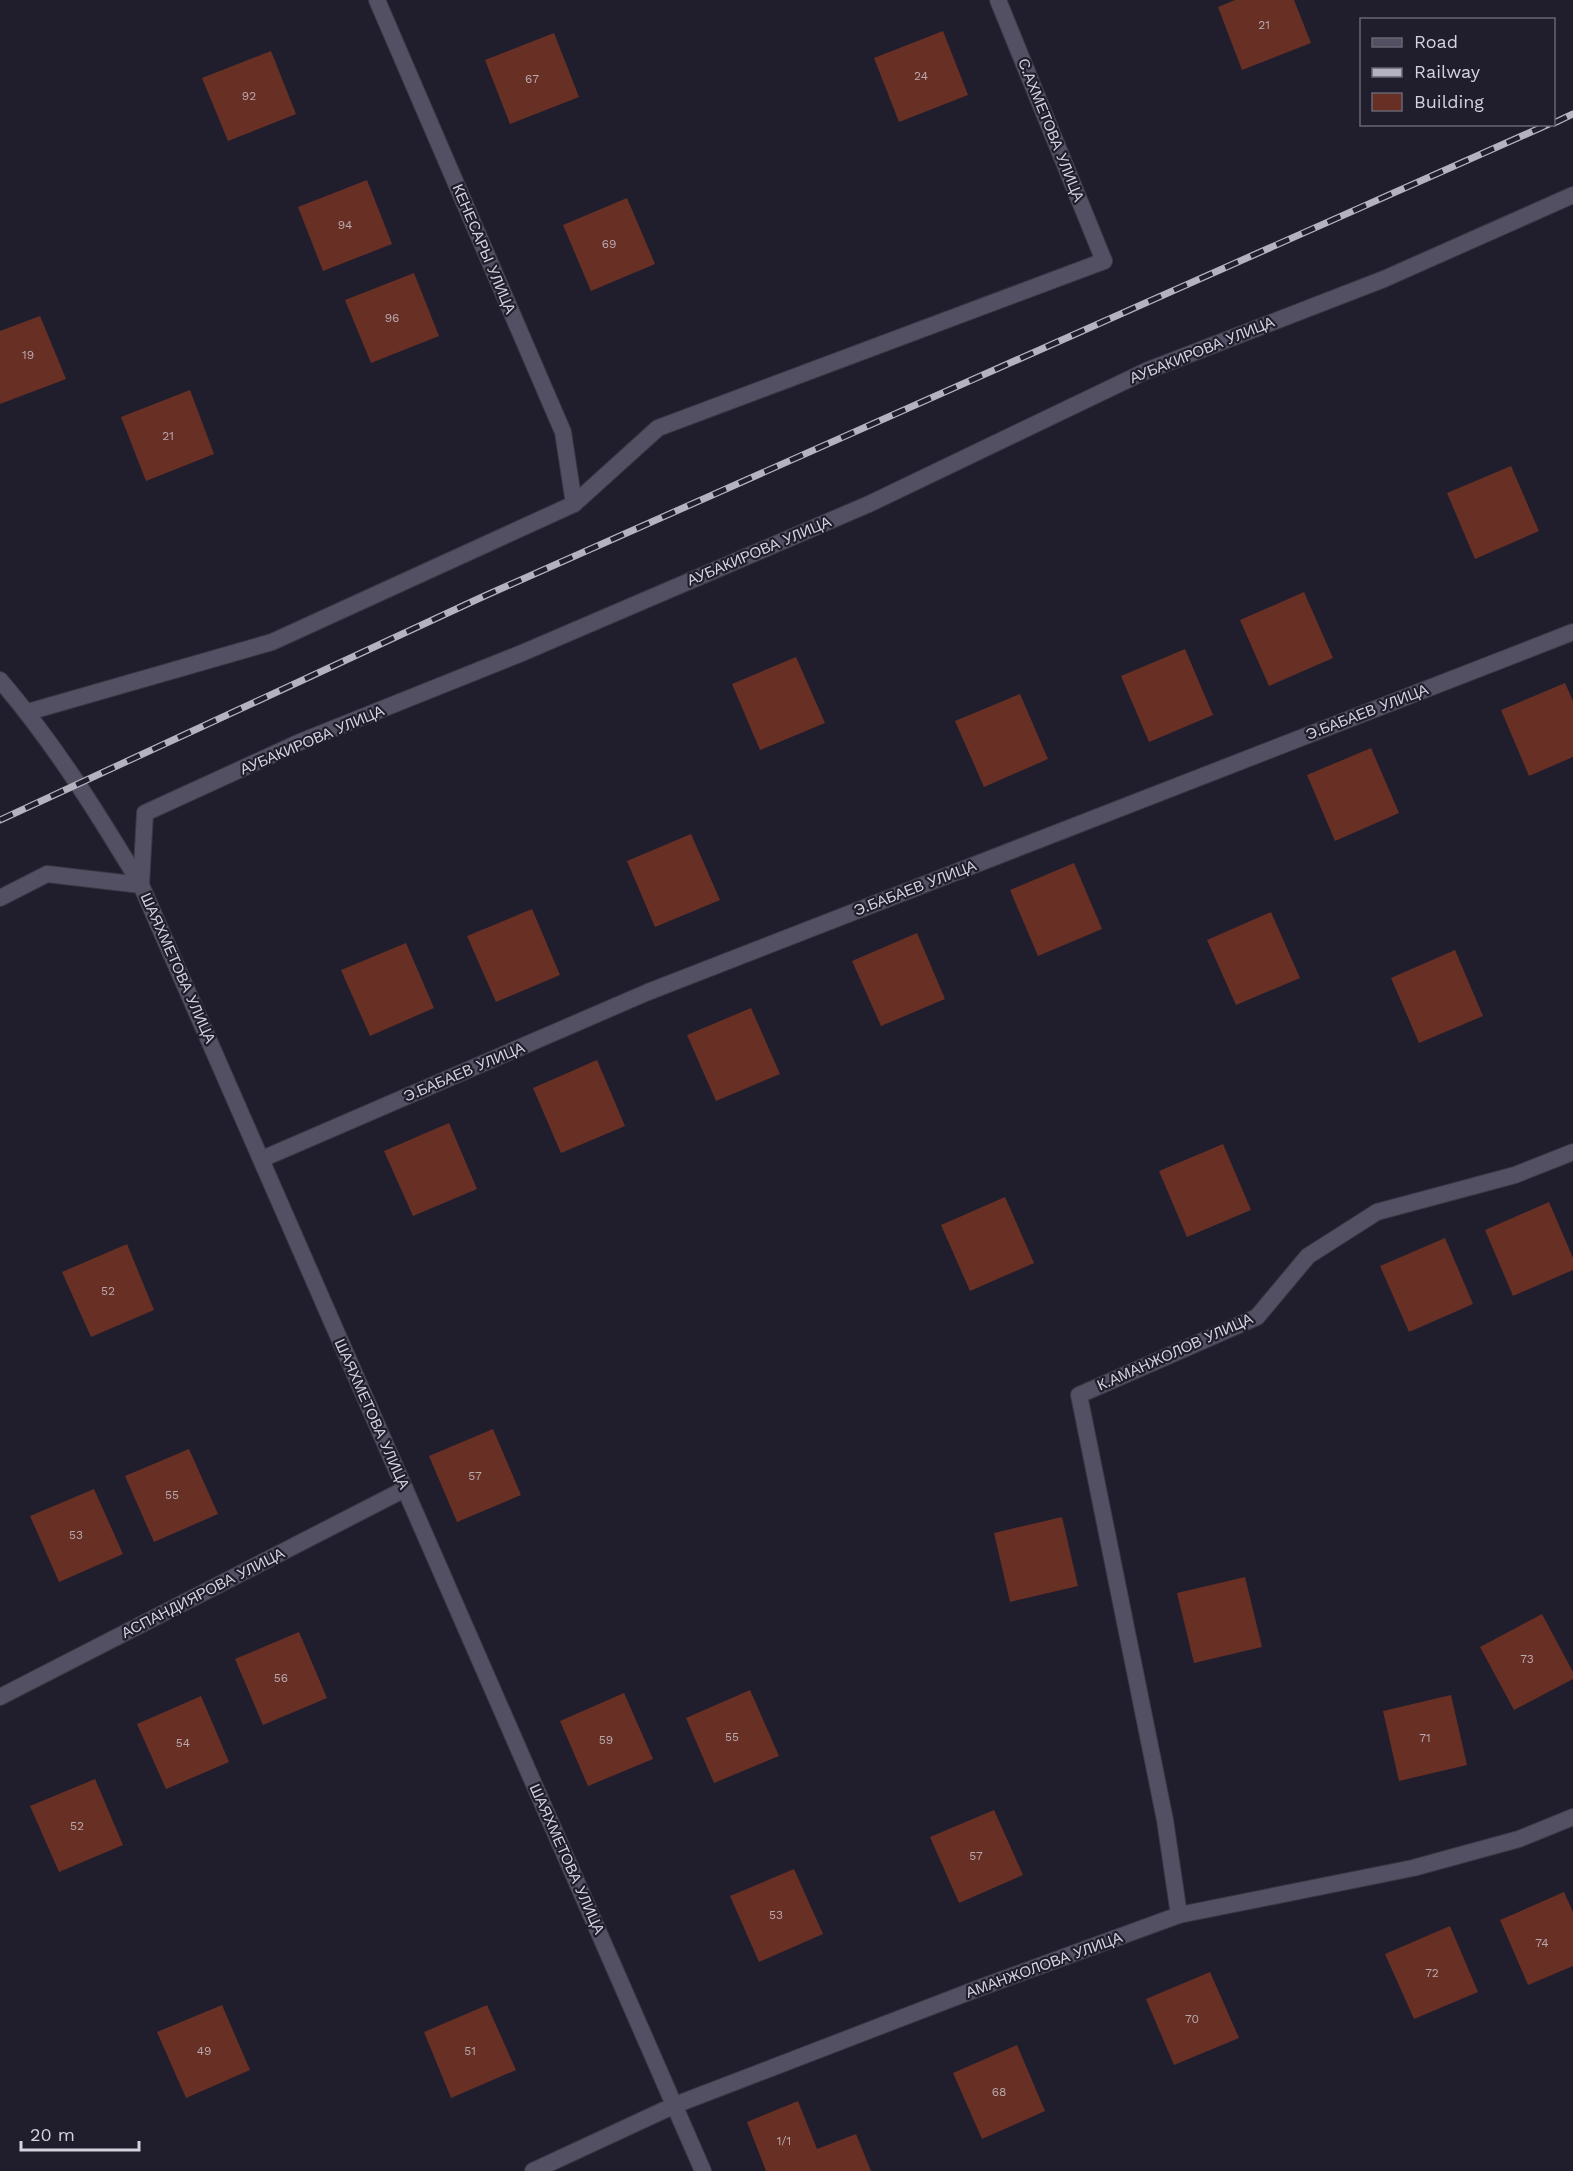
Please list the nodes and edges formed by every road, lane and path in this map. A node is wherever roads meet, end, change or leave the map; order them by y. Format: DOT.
graph roads {
  1 [pos="376,0"];
  2 [pos="998,0"];
  3 [pos="1573,195"];
  4 [pos="574,504"];
  5 [pos="1573,632"];
  6 [pos="0,680"];
  7 [pos="28,712"];
  8 [pos="141,885"];
  9 [pos="0,898"];
  10 [pos="1573,1152"];
  11 [pos="262,1159"];
  12 [pos="405,1489"];
  13 [pos="0,1697"];
  14 [pos="1573,1817"];
  15 [pos="1179,1915"];
  16 [pos="675,2105"];
  17 [pos="533,2171"];
  18 [pos="703,2171"];
  1 -- 4 [label="street, КЕНЕСАРЫ УЛИЦА"];
  2 -- 4 [label="street, С.АХМЕТОВА УЛИЦА"];
  3 -- 8 [label="street, АУБАКИРОВА УЛИЦА"];
  4 -- 7 [label="street"];
  5 -- 11 [label="street, Э.БАБАЕВ УЛИЦА"];
  6 -- 7 [label="street, ШАЯХМЕТОВА УЛИЦА"];
  7 -- 8 [label="street, ШАЯХМЕТОВА УЛИЦА"];
  8 -- 9 [label="street"];
  8 -- 11 [label="street, ШАЯХМЕТОВА УЛИЦА"];
  10 -- 15 [label="street, К.АМАНЖОЛОВ УЛИЦА"];
  11 -- 12 [label="street, ШАЯХМЕТОВА УЛИЦА"];
  12 -- 13 [label="street, АСПАНДИЯРОВА УЛИЦА"];
  12 -- 16 [label="street, ШАЯХМЕТОВА УЛИЦА"];
  14 -- 15 [label="street, АМАНЖОЛОВА УЛИЦА"];
  15 -- 16 [label="street, АМАНЖОЛОВА УЛИЦА"];
  16 -- 17 [label="street, АМАНЖОЛОВА УЛИЦА"];
  16 -- 18 [label="street, ШАЯХМЕТОВА УЛИЦА"];
}
